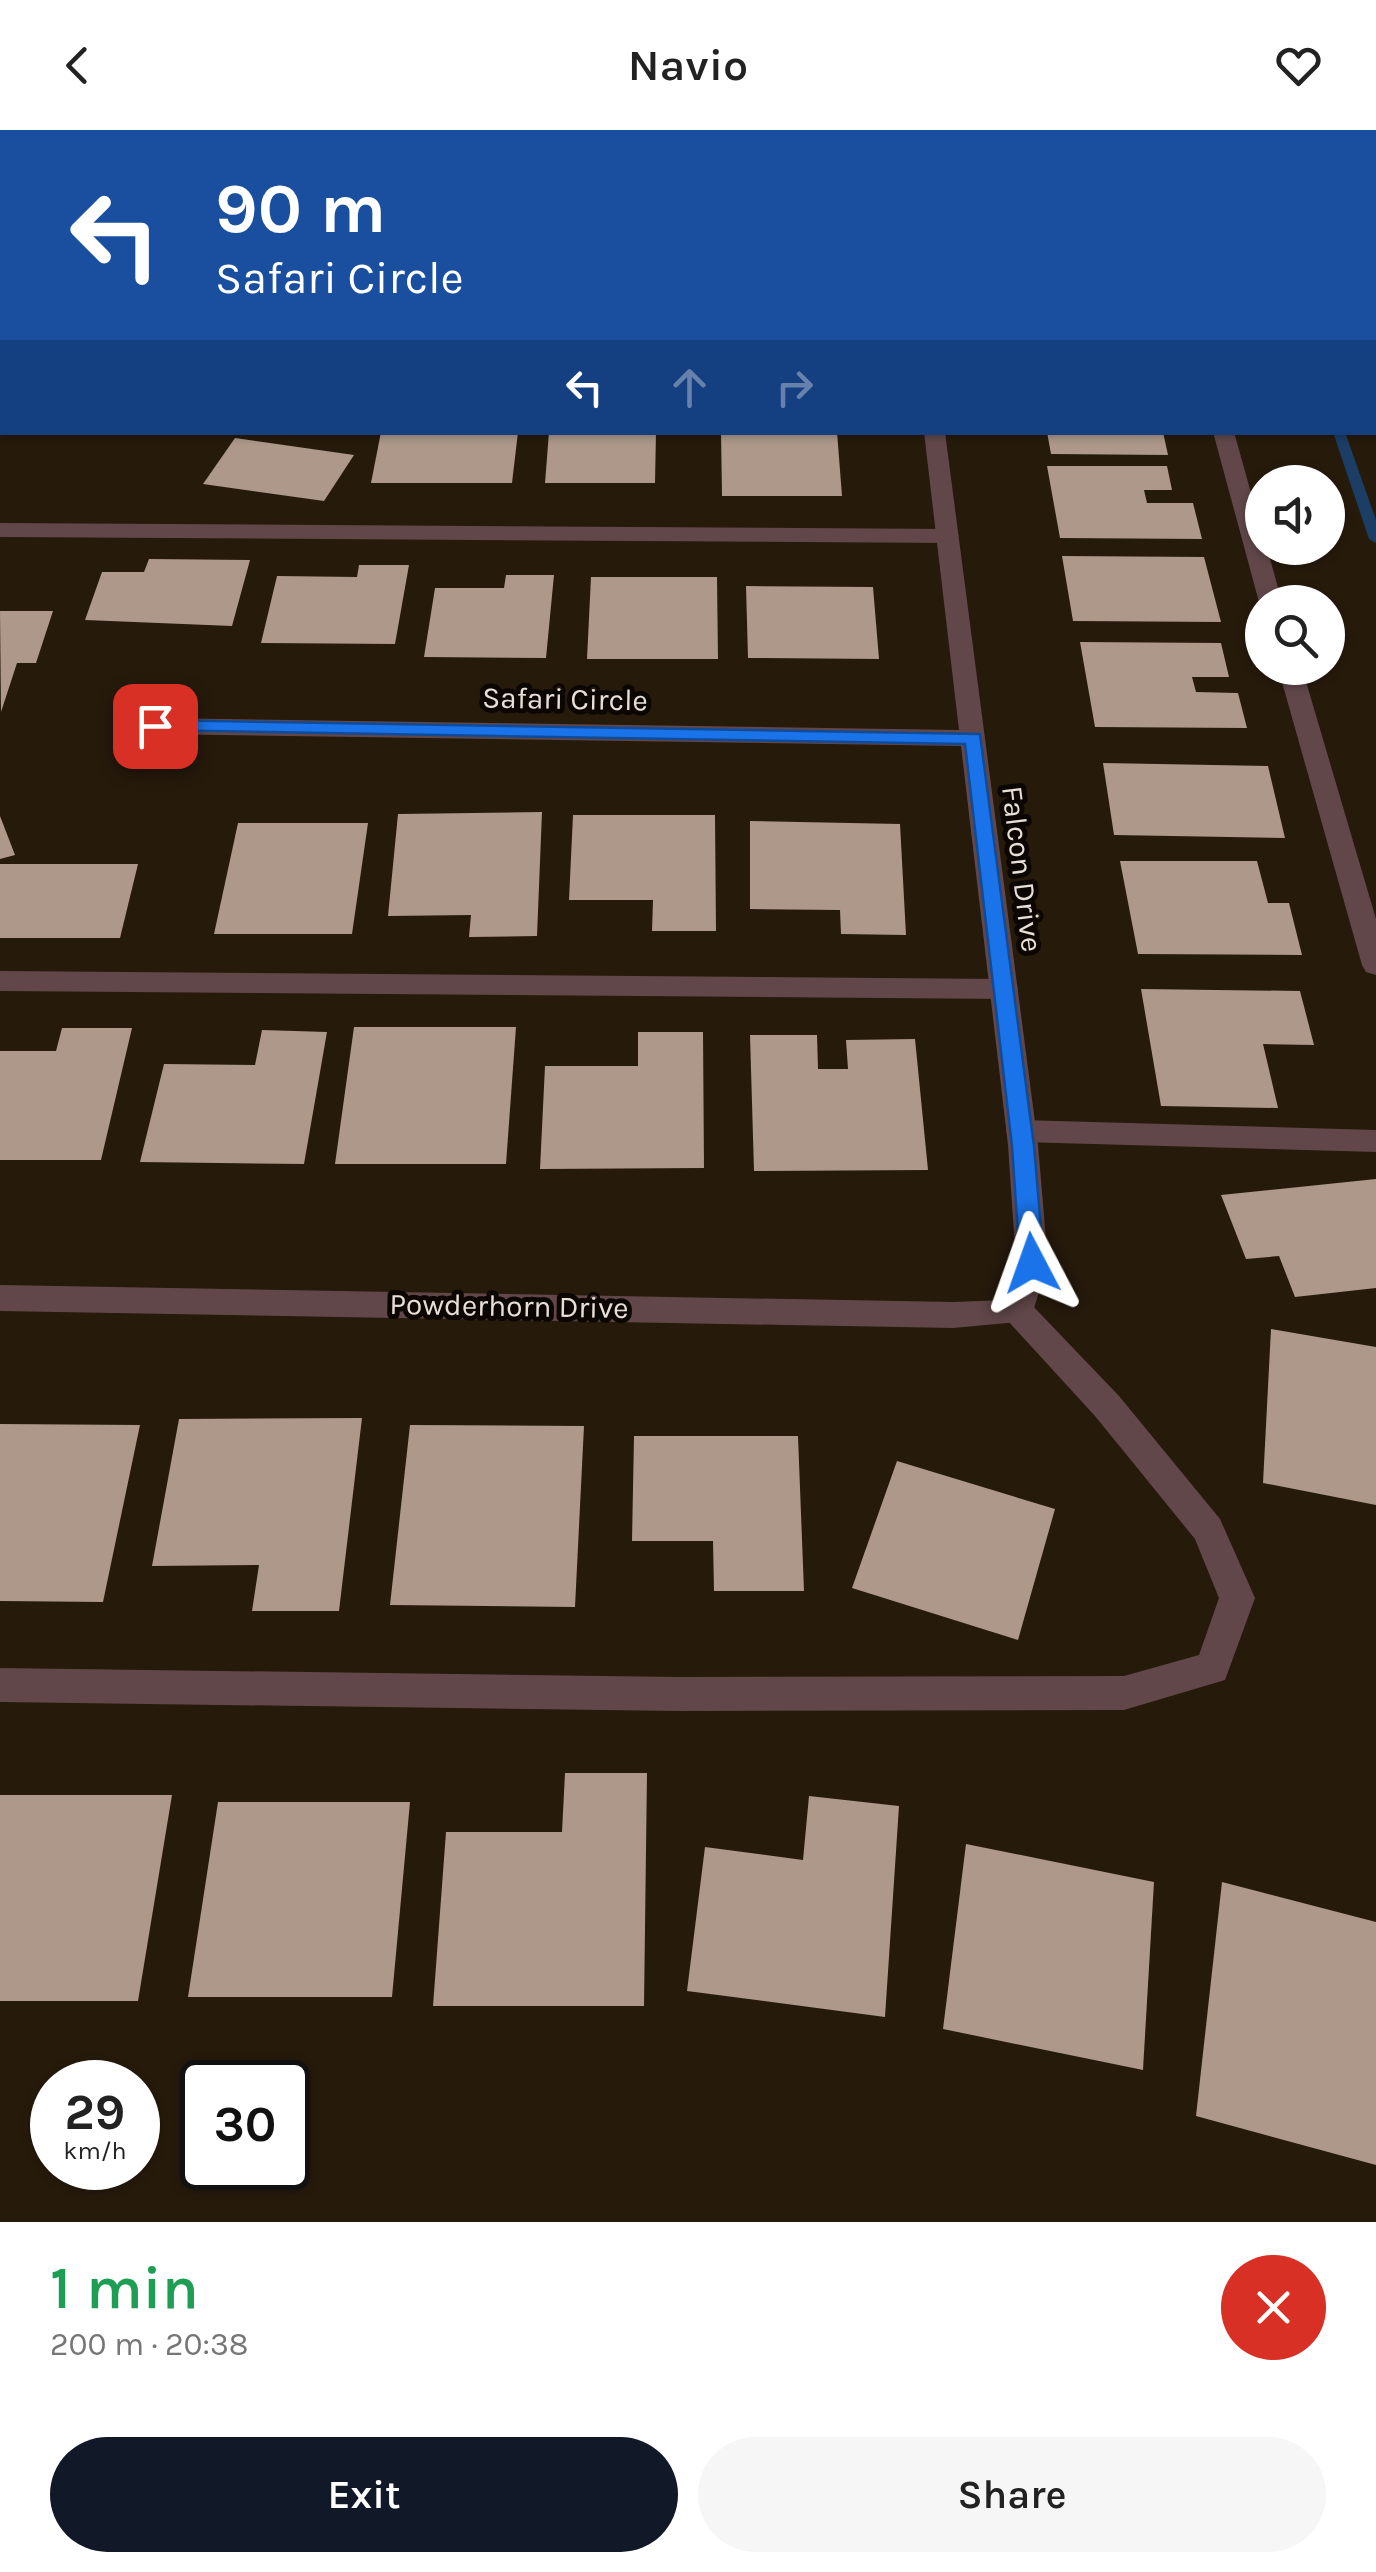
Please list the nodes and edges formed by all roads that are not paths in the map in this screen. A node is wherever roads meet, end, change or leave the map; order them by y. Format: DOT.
graph roads {
  1 [pos="934,435"];
  2 [pos="1224,435"];
  3 [pos="0,530"];
  4 [pos="948,536"];
  5 [pos="1266,585"];
  6 [pos="1295,685"];
  7 [pos="155,726"];
  8 [pos="973,738"];
  9 [pos="1376,966"];
  10 [pos="0,981"];
  11 [pos="1004,990"];
  12 [pos="1021,1132"];
  13 [pos="1376,1140"];
  14 [pos="0,1298"];
  15 [pos="1019,1312"];
  16 [pos="0,1685"];
  1 -- 4 [label="street, Falcon Drive"];
  2 -- 5 [label="street"];
  3 -- 4 [label="street"];
  4 -- 8 [label="street, Falcon Drive"];
  6 -- 9 [label="street"];
  7 -- 8 [label="street, Safari Circle"];
  8 -- 11 [label="street, Falcon Drive"];
  10 -- 11 [label="street"];
  11 -- 12 [label="street, Falcon Drive"];
  12 -- 13 [label="street"];
  12 -- 15 [label="street, Falcon Drive"];
  14 -- 15 [label="street, Powderhorn Drive"];
  15 -- 16 [label="street"];
}
